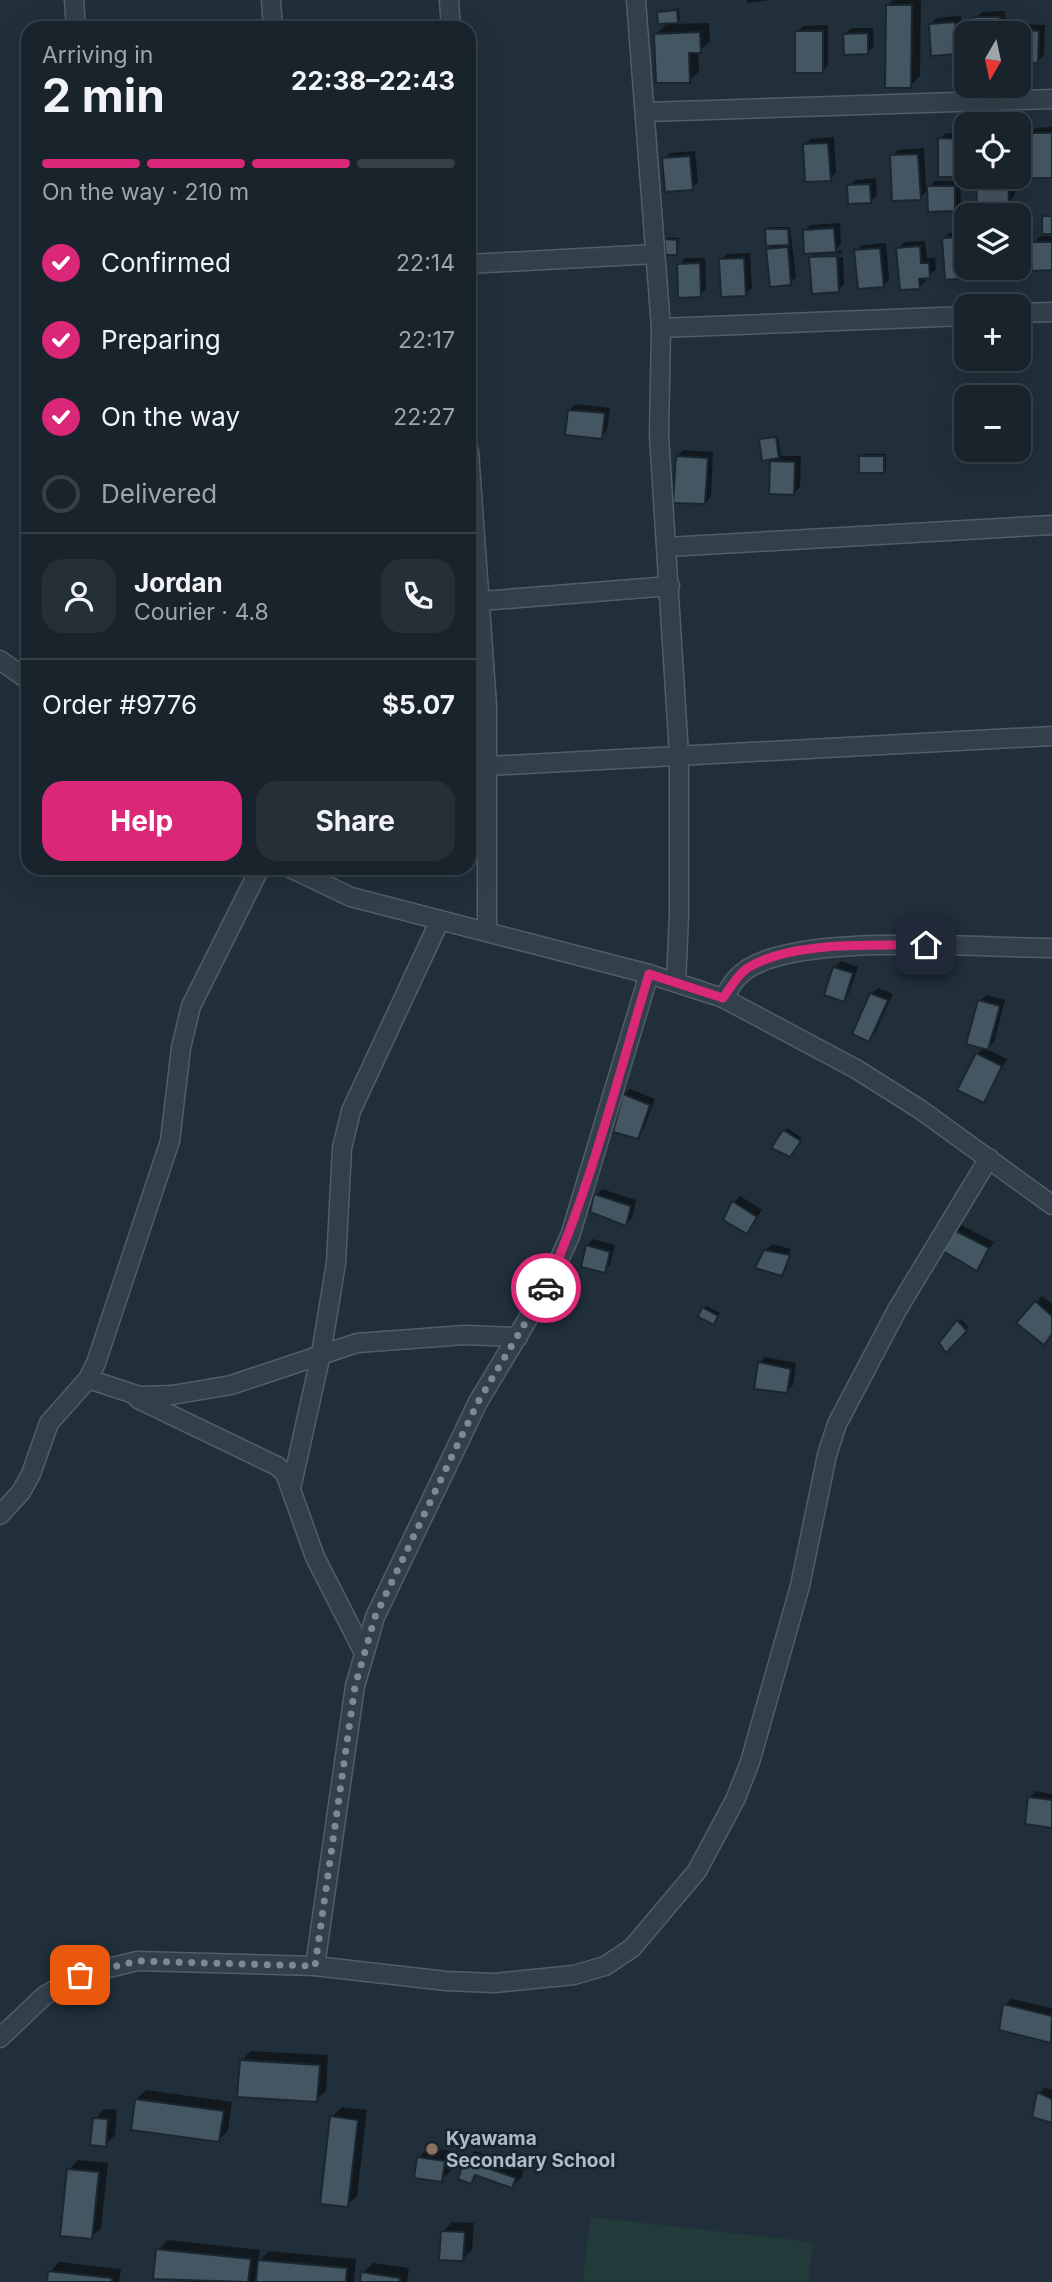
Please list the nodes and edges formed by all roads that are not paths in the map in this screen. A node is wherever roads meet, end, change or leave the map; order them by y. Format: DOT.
graph roads {
  1 [pos="74,0"];
  2 [pos="271,0"];
  3 [pos="449,0"];
  4 [pos="636,0"];
  5 [pos="76,21"];
  6 [pos="272,21"];
  7 [pos="450,21"];
  8 [pos="1052,99"];
  9 [pos="647,112"];
  10 [pos="655,254"];
  11 [pos="476,264"];
  12 [pos="1052,312"];
  13 [pos="1031,313"];
  14 [pos="954,316"];
  15 [pos="661,328"];
  16 [pos="1052,526"];
  17 [pos="668,548"];
  18 [pos="670,586"];
  19 [pos="476,601"];
  20 [pos="476,617"];
  21 [pos="0,660"];
  22 [pos="21,675"];
  23 [pos="1052,736"];
  24 [pos="678,755"];
  25 [pos="488,766"];
  26 [pos="256,875"];
  27 [pos="305,875"];
  28 [pos="440,920"];
  29 [pos="487,932"];
  30 [pos="1052,948"];
  31 [pos="649,974"];
  32 [pos="676,983"];
  33 [pos="723,998"];
  34 [pos="989,1158"];
  35 [pos="1052,1205"];
  36 [pos="518,1337"];
  37 [pos="321,1354"];
  38 [pos="88,1379"];
  39 [pos="124,1392"];
  40 [pos="292,1484"];
  41 [pos="0,1515"];
  42 [pos="363,1651"];
  43 [pos="315,1966"];
  44 [pos="0,2038"];
  1 -- 5 [label="street"];
  2 -- 6 [label="street"];
  3 -- 7 [label="street"];
  4 -- 9 [label="street"];
  8 -- 9 [label="street"];
  9 -- 10 [label="street"];
  10 -- 11 [label="street"];
  10 -- 15 [label="street"];
  12 -- 13 [label="street"];
  14 -- 15 [label="street"];
  15 -- 17 [label="street"];
  16 -- 17 [label="street"];
  17 -- 18 [label="street"];
  18 -- 19 [label="street"];
  18 -- 24 [label="street"];
  20 -- 25 [label="street"];
  21 -- 22 [label="street"];
  23 -- 24 [label="street"];
  24 -- 25 [label="street"];
  24 -- 32 [label="street"];
  25 -- 29 [label="street"];
  26 -- 38 [label="street"];
  27 -- 28 [label="street"];
  28 -- 29 [label="street"];
  28 -- 37 [label="street"];
  29 -- 31 [label="street"];
  30 -- 33 [label="street"];
  31 -- 32 [label="street"];
  31 -- 36 [label="street"];
  32 -- 33 [label="street"];
  33 -- 34 [label="street"];
  34 -- 35 [label="street"];
  34 -- 43 [label="street"];
  36 -- 37 [label="street"];
  36 -- 42 [label="street"];
  37 -- 39 [label="street"];
  37 -- 40 [label="street"];
  38 -- 39 [label="street"];
  38 -- 41 [label="street"];
  39 -- 40 [label="street"];
  40 -- 42 [label="street"];
  42 -- 43 [label="street"];
  43 -- 44 [label="street"];
}
